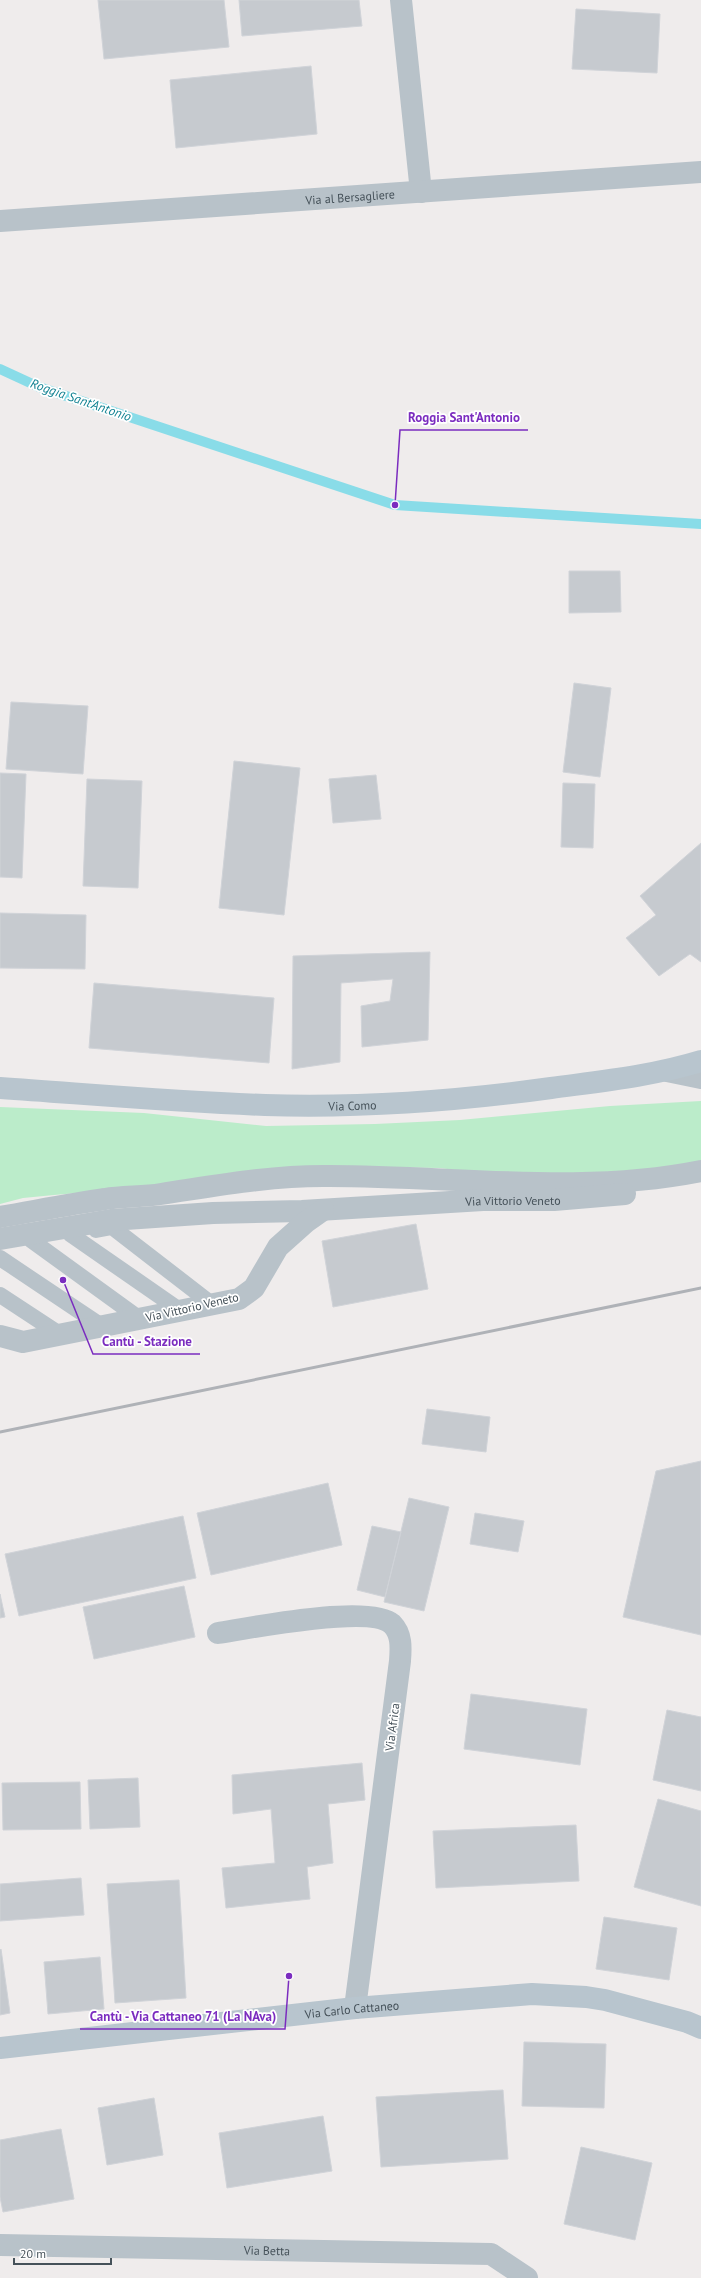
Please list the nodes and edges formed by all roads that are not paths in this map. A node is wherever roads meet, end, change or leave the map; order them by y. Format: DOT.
graph roads {
  1 [pos="401,0"];
  2 [pos="701,172"];
  3 [pos="422,192"];
  4 [pos="0,221"];
  5 [pos="701,1061"];
  6 [pos="668,1071"];
  7 [pos="701,1078"];
  8 [pos="0,1088"];
  9 [pos="701,1171"];
  10 [pos="701,1184"];
  11 [pos="323,1210"];
  12 [pos="0,1217"];
  13 [pos="70,1234"];
  14 [pos="0,1239"];
  15 [pos="31,1240"];
  16 [pos="0,1245"];
  17 [pos="0,1258"];
  18 [pos="0,1295"];
  19 [pos="213,1305"];
  20 [pos="181,1311"];
  21 [pos="140,1319"];
  22 [pos="104,1327"];
  23 [pos="61,1335"];
  24 [pos="0,1336"];
  25 [pos="218,1633"];
  26 [pos="355,2008"];
  27 [pos="701,2028"];
  28 [pos="0,2048"];
  29 [pos="0,2245"];
  30 [pos="527,2278"];
  1 -- 3 [label="street"];
  2 -- 3 [label="street, Via al Bersagliere"];
  3 -- 4 [label="street, Via al Bersagliere"];
  5 -- 6 [label="street, Via Como"];
  6 -- 7 [label="street"];
  6 -- 8 [label="street, Via Como"];
  9 -- 12 [label="street"];
  10 -- 11 [label="street, Via Vittorio Veneto"];
  11 -- 14 [label="street, Via Vittorio Veneto"];
  11 -- 19 [label="street, Via Vittorio Veneto"];
  13 -- 15 [label="lane"];
  13 -- 19 [label="lane"];
  13 -- 20 [label="lane"];
  15 -- 16 [label="lane"];
  15 -- 21 [label="lane"];
  17 -- 22 [label="lane"];
  18 -- 23 [label="lane"];
  19 -- 20 [label="street, Via Vittorio Veneto"];
  20 -- 21 [label="street, Via Vittorio Veneto"];
  21 -- 22 [label="street, Via Vittorio Veneto"];
  22 -- 23 [label="street, Via Vittorio Veneto"];
  23 -- 24 [label="street, Via Vittorio Veneto"];
  25 -- 26 [label="street, Via Africa"];
  26 -- 27 [label="street, Via Carlo Cattaneo"];
  26 -- 28 [label="street, Via Carlo Cattaneo"];
  29 -- 30 [label="street, Via Betta"];
}
